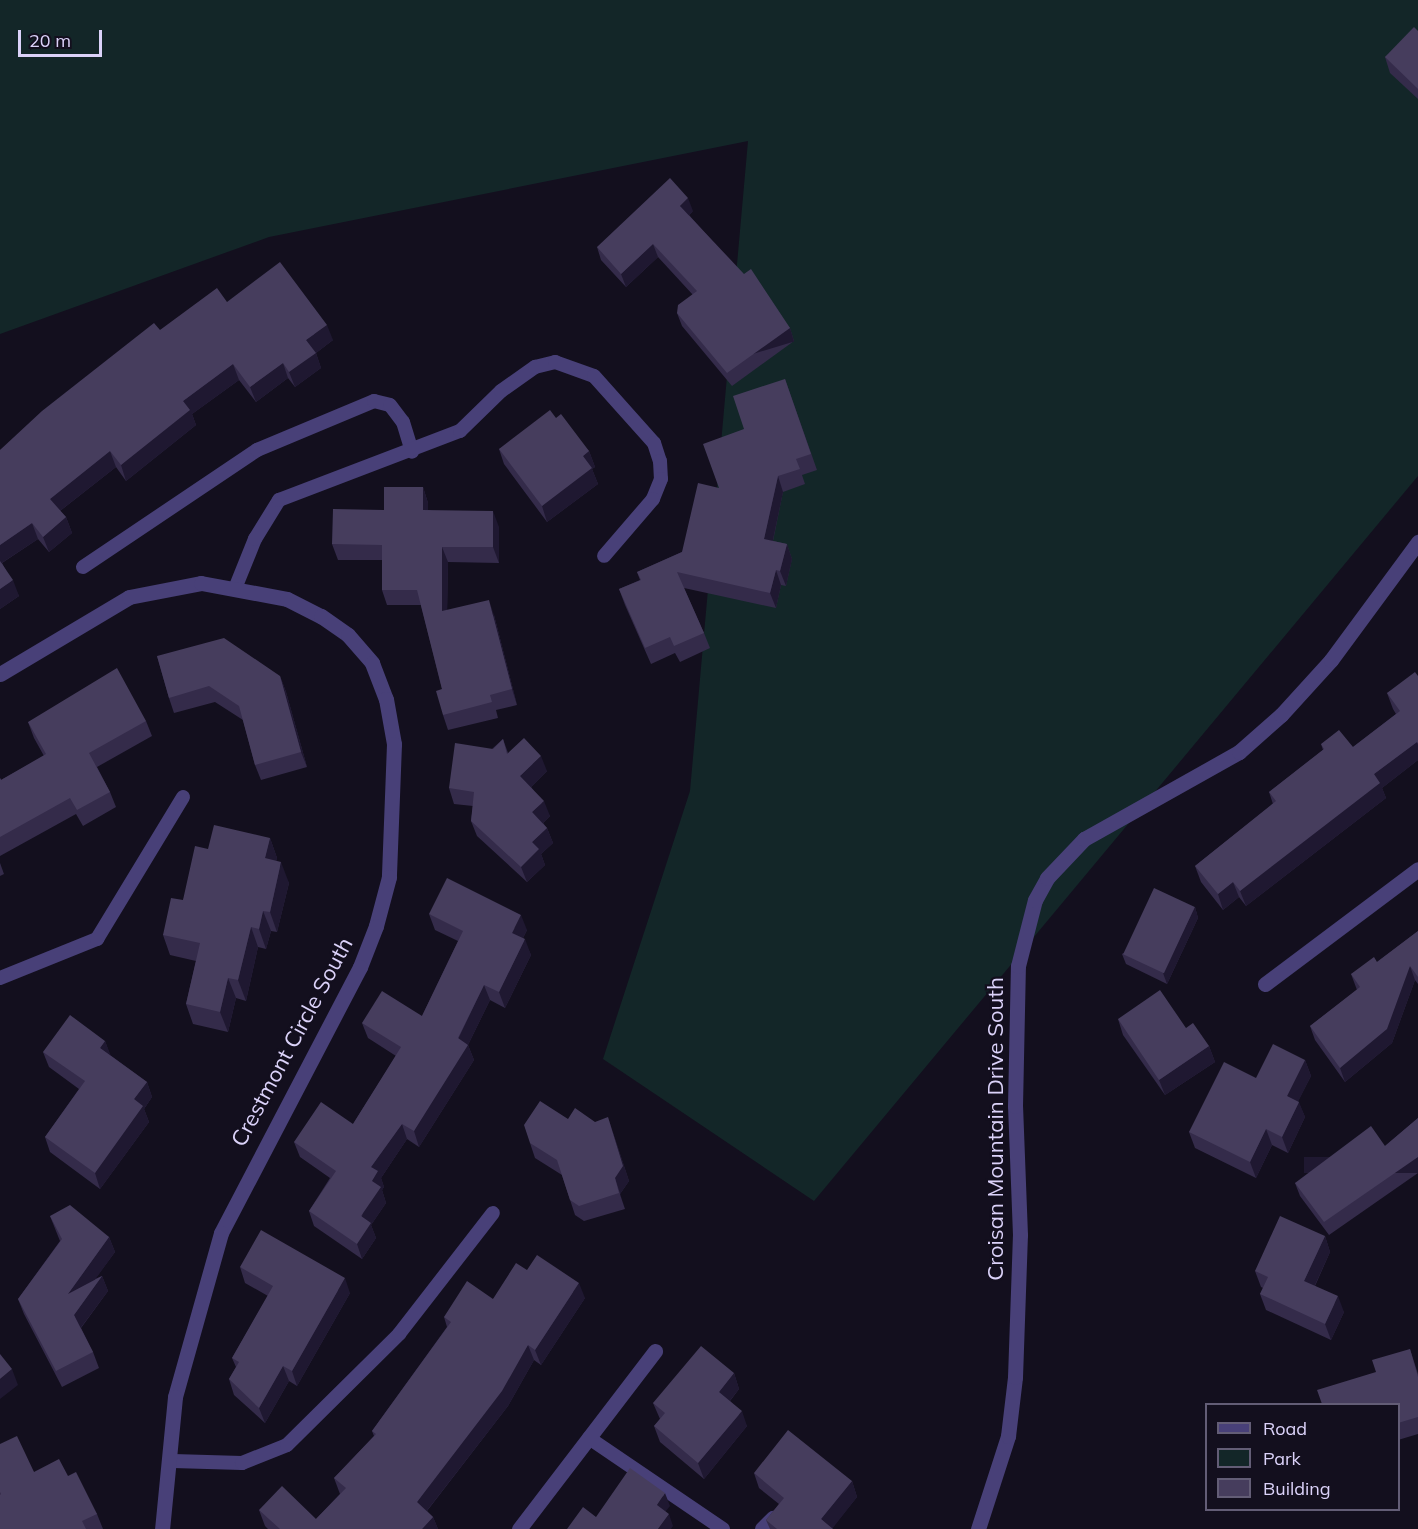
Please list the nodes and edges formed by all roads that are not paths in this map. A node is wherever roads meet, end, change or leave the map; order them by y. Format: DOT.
graph roads {
  1 [pos="412,452"];
  2 [pos="1418,542"];
  3 [pos="604,556"];
  4 [pos="83,567"];
  5 [pos="236,586"];
  6 [pos="0,674"];
  7 [pos="183,797"];
  8 [pos="1418,869"];
  9 [pos="0,978"];
  10 [pos="1265,984"];
  11 [pos="493,1213"];
  12 [pos="655,1351"];
  13 [pos="589,1438"];
  14 [pos="172,1461"];
  15 [pos="773,1518"];
  16 [pos="162,1529"];
  17 [pos="519,1529"];
  18 [pos="723,1529"];
  19 [pos="762,1529"];
  20 [pos="978,1529"];
  1 -- 3 [label="lane"];
  1 -- 4 [label="lane"];
  1 -- 5 [label="lane"];
  2 -- 20 [label="street, Croisan Mountain Drive South"];
  5 -- 6 [label="street, Crestmont Circle South"];
  5 -- 14 [label="street, Crestmont Circle South"];
  7 -- 9 [label="lane"];
  8 -- 10 [label="street"];
  11 -- 14 [label="lane"];
  12 -- 13 [label="street"];
  13 -- 17 [label="street"];
  13 -- 18 [label="lane"];
  14 -- 16 [label="street, Crestmont Circle South"];
  15 -- 19 [label="lane"];
}
